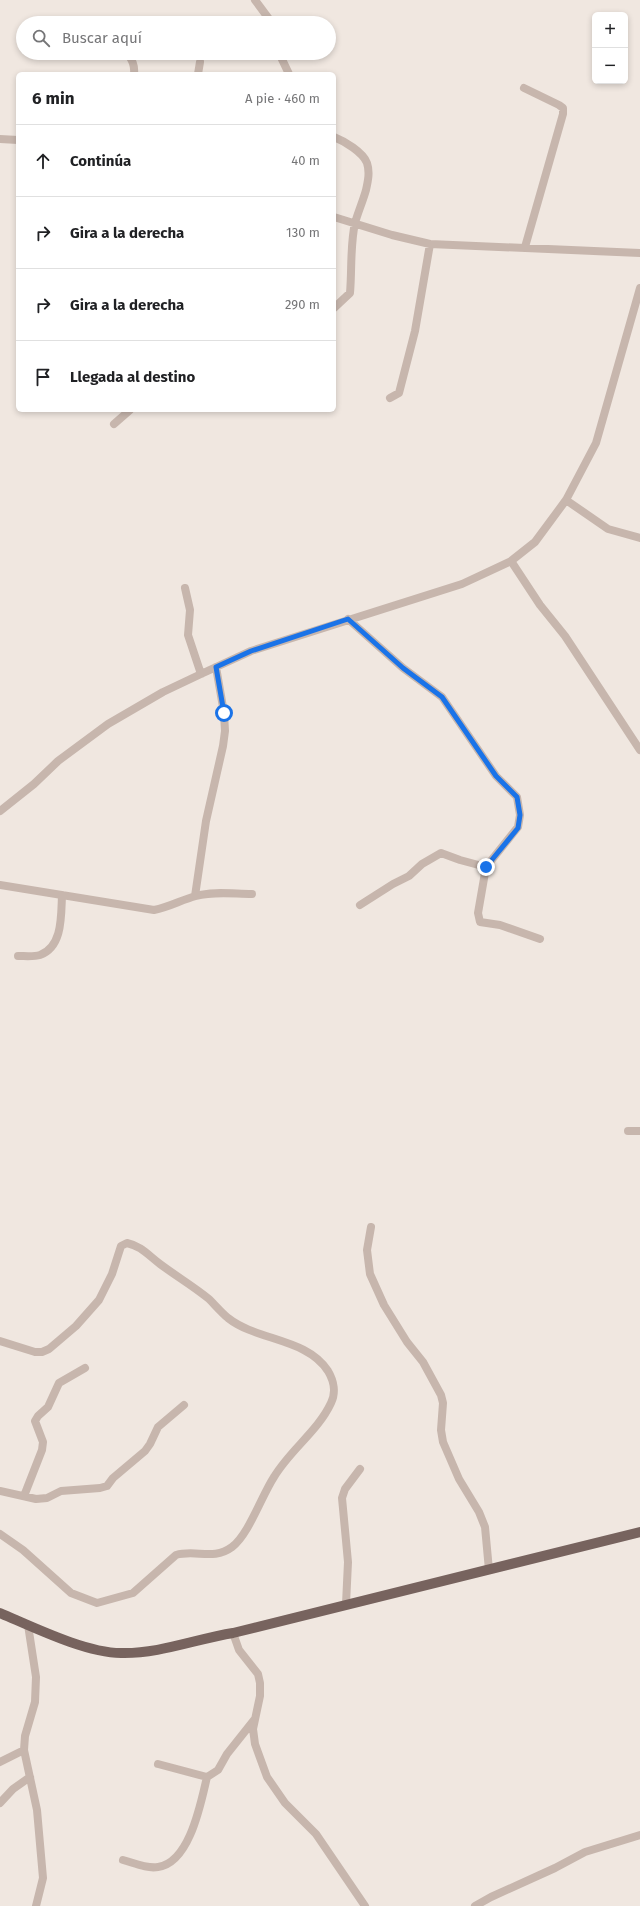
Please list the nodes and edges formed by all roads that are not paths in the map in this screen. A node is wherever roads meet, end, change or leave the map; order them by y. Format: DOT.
graph roads {
  1 [pos="255,0"];
  2 [pos="267,16"];
  3 [pos="132,60"];
  4 [pos="282,60"];
  5 [pos="200,62"];
  6 [pos="134,72"];
  7 [pos="198,72"];
  8 [pos="288,72"];
  9 [pos="524,88"];
  10 [pos="336,138"];
  11 [pos="0,139"];
  12 [pos="16,140"];
  13 [pos="336,218"];
  14 [pos="355,223"];
  15 [pos="430,244"];
  16 [pos="525,247"];
  17 [pos="640,252"];
  18 [pos="640,288"];
  19 [pos="336,306"];
  20 [pos="636,312"];
  21 [pos="390,398"];
  22 [pos="128,412"];
  23 [pos="114,424"];
  24 [pos="566,500"];
  25 [pos="640,538"];
  26 [pos="511,561"];
  27 [pos="185,588"];
  28 [pos="348,619"];
  29 [pos="216,667"];
  30 [pos="201,674"];
  31 [pos="640,750"];
  32 [pos="0,810"];
  33 [pos="486,867"];
  34 [pos="0,885"];
  35 [pos="252,894"];
  36 [pos="62,895"];
  37 [pos="195,896"];
  38 [pos="360,905"];
  39 [pos="540,939"];
  40 [pos="18,956"];
  41 [pos="640,1131"];
  42 [pos="628,1132"];
  43 [pos="371,1227"];
  44 [pos="0,1341"];
  45 [pos="85,1368"];
  46 [pos="184,1405"];
  47 [pos="360,1469"];
  48 [pos="0,1491"];
  49 [pos="24,1496"];
  50 [pos="640,1532"];
  51 [pos="0,1534"];
  52 [pos="489,1570"];
  53 [pos="346,1604"];
  54 [pos="0,1613"];
  55 [pos="28,1625"];
  56 [pos="233,1633"];
  57 [pos="255,1717"];
  58 [pos="24,1750"];
  59 [pos="0,1762"];
  60 [pos="158,1764"];
  61 [pos="30,1777"];
  62 [pos="208,1777"];
  63 [pos="0,1803"];
  64 [pos="640,1835"];
  65 [pos="122,1860"];
  66 [pos="36,1906"];
  67 [pos="365,1906"];
  68 [pos="475,1906"];
  1 -- 2 [label="street"];
  3 -- 6 [label="street"];
  4 -- 8 [label="street"];
  5 -- 7 [label="street"];
  9 -- 16 [label="street"];
  10 -- 14 [label="street"];
  11 -- 12 [label="street"];
  13 -- 14 [label="street"];
  14 -- 15 [label="street"];
  14 -- 19 [label="street"];
  15 -- 16 [label="street"];
  15 -- 21 [label="street"];
  16 -- 17 [label="street"];
  18 -- 20 [label="street"];
  20 -- 24 [label="street"];
  22 -- 23 [label="street"];
  24 -- 25 [label="street"];
  24 -- 26 [label="street"];
  26 -- 28 [label="street"];
  26 -- 31 [label="street"];
  27 -- 30 [label="street"];
  28 -- 29 [label="street"];
  28 -- 33 [label="street"];
  29 -- 30 [label="street"];
  29 -- 37 [label="street"];
  30 -- 32 [label="street"];
  33 -- 38 [label="street"];
  33 -- 39 [label="street"];
  34 -- 36 [label="street"];
  35 -- 37 [label="street"];
  36 -- 37 [label="street"];
  36 -- 40 [label="street"];
  41 -- 42 [label="street"];
  43 -- 52 [label="street"];
  44 -- 51 [label="street"];
  45 -- 49 [label="street"];
  46 -- 49 [label="street"];
  47 -- 53 [label="street"];
  48 -- 49 [label="street"];
  50 -- 52 [label="main road"];
  52 -- 53 [label="main road"];
  53 -- 56 [label="main road"];
  54 -- 55 [label="main road"];
  55 -- 56 [label="main road"];
  55 -- 58 [label="street"];
  56 -- 57 [label="street"];
  57 -- 62 [label="street"];
  57 -- 67 [label="street"];
  58 -- 59 [label="street"];
  58 -- 61 [label="street"];
  60 -- 62 [label="street"];
  61 -- 63 [label="street"];
  61 -- 66 [label="street"];
  62 -- 65 [label="street"];
  64 -- 68 [label="street"];
}
